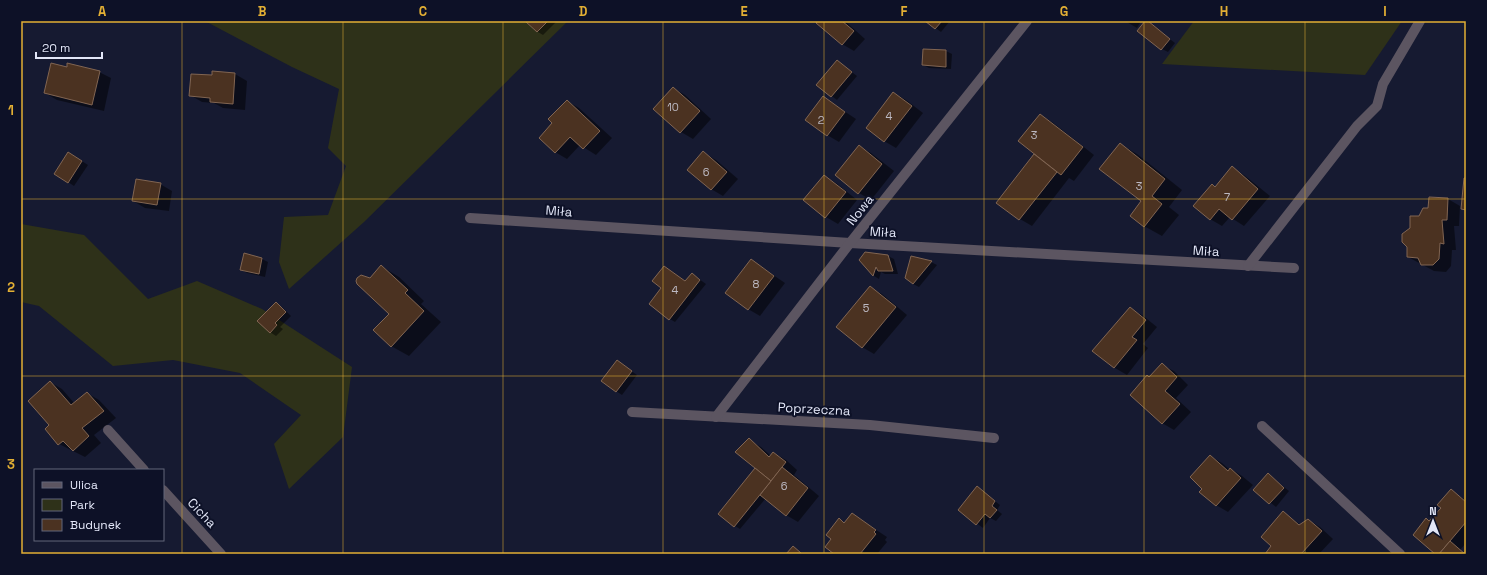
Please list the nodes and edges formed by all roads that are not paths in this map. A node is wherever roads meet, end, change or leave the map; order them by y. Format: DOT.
graph roads {
  1 [pos="1027,21"];
  2 [pos="1420,21"];
  3 [pos="470,218"];
  4 [pos="850,243"];
  5 [pos="1248,266"];
  6 [pos="1294,268"];
  7 [pos="632,412"];
  8 [pos="716,417"];
  9 [pos="1262,426"];
  10 [pos="108,430"];
  11 [pos="994,438"];
  12 [pos="143,469"];
  13 [pos="164,491"];
  14 [pos="221,554"];
  15 [pos="1400,554"];
  1 -- 4 [label="street, Nowa"];
  2 -- 5 [label="street"];
  3 -- 4 [label="street, Miła"];
  4 -- 5 [label="street, Miła"];
  4 -- 8 [label="street, Nowa"];
  5 -- 6 [label="street, Miła"];
  7 -- 8 [label="street, Poprzeczna"];
  8 -- 11 [label="street, Poprzeczna"];
  9 -- 15 [label="street"];
  10 -- 12 [label="street"];
  13 -- 14 [label="street, Cicha"];
}
